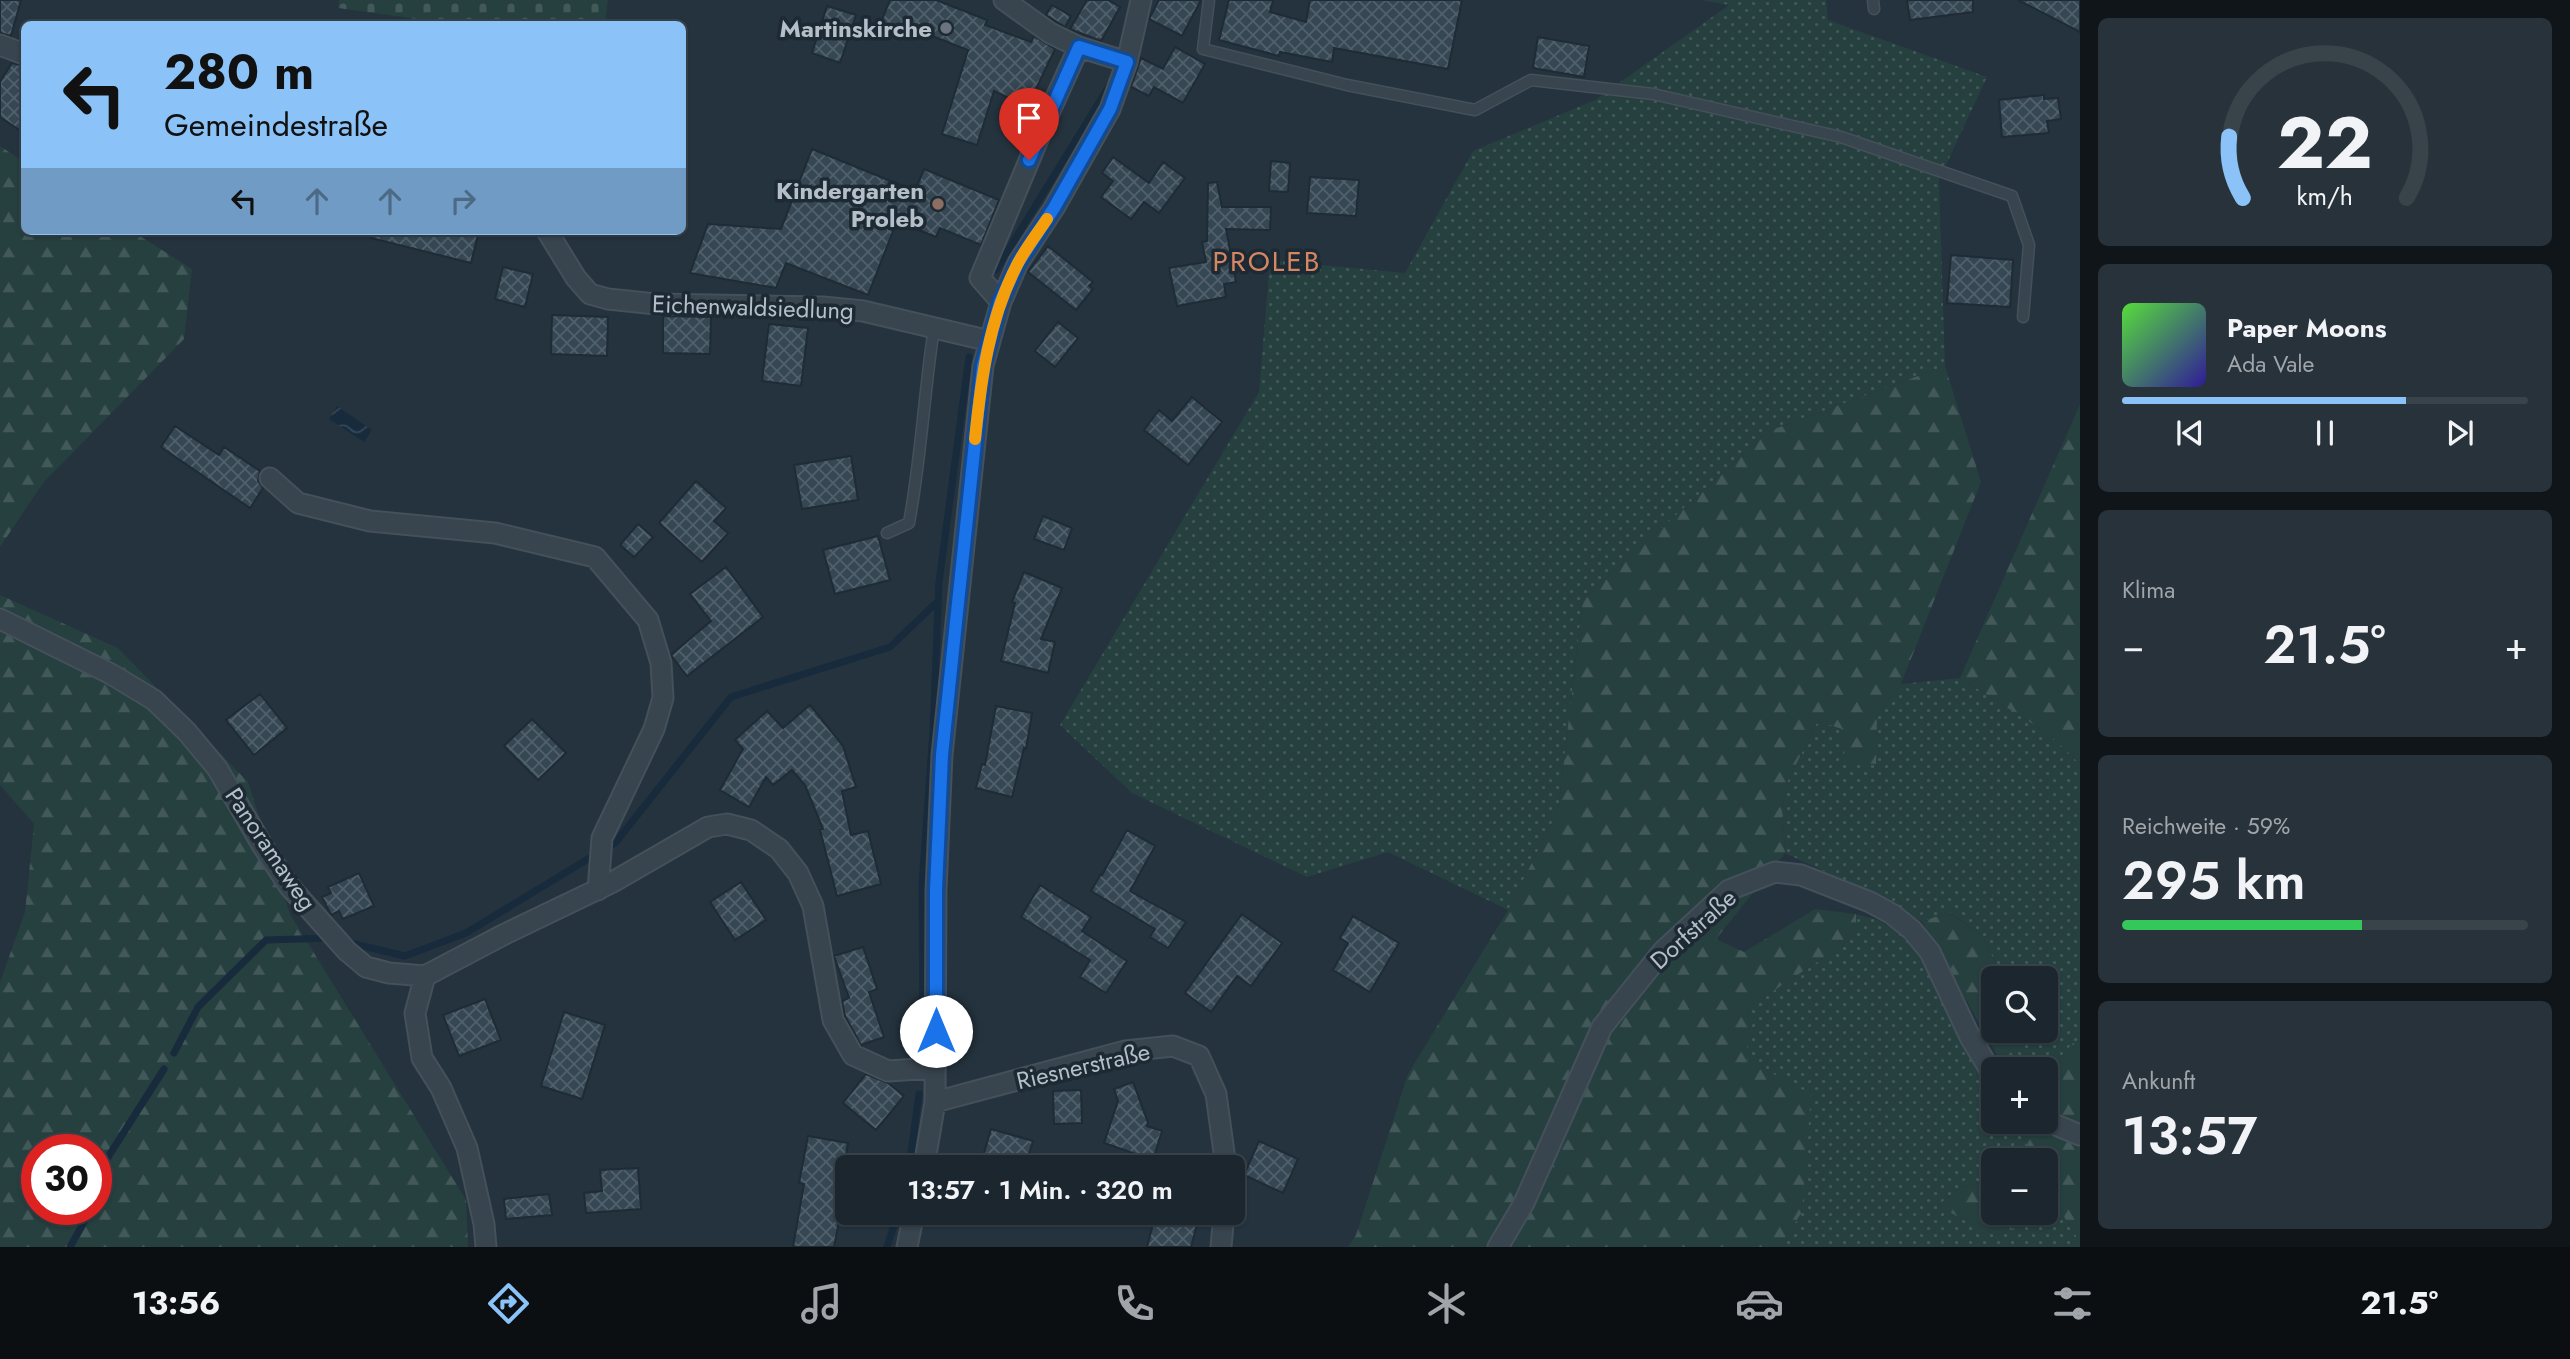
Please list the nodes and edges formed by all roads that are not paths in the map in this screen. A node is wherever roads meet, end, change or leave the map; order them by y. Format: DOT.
graph roads {
  1 [pos="1004,0"];
  2 [pos="1141,0"];
  3 [pos="1209,0"];
  4 [pos="0,45"];
  5 [pos="1079,47"];
  6 [pos="21,53"];
  7 [pos="1119,59"];
  8 [pos="549,235"];
  9 [pos="1000,302"];
  10 [pos="2023,317"];
  11 [pos="934,328"];
  12 [pos="990,341"];
  13 [pos="270,478"];
  14 [pos="887,533"];
  15 [pos="0,619"];
  16 [pos="599,883"];
  17 [pos="425,976"];
  18 [pos="1982,1057"];
  19 [pos="934,1068"];
  20 [pos="935,1102"];
  21 [pos="2058,1126"];
  22 [pos="2080,1135"];
  23 [pos="926,1155"];
  24 [pos="1224,1155"];
  25 [pos="912,1225"];
  26 [pos="1223,1225"];
  27 [pos="486,1247"];
  28 [pos="907,1247"];
  29 [pos="1221,1247"];
  30 [pos="1498,1247"];
  1 -- 5 [label="street"];
  2 -- 7 [label="street"];
  3 -- 10 [label="lane"];
  4 -- 6 [label="street"];
  5 -- 7 [label="street"];
  5 -- 9 [label="street"];
  7 -- 9 [label="street"];
  8 -- 11 [label="street, Eichenwaldsiedlung"];
  9 -- 12 [label="street"];
  11 -- 12 [label="street, Eichenwaldsiedlung"];
  11 -- 14 [label="lane"];
  12 -- 19 [label="street"];
  13 -- 16 [label="street"];
  15 -- 17 [label="street, Panoramaweg"];
  16 -- 17 [label="street"];
  16 -- 19 [label="street"];
  17 -- 27 [label="street"];
  18 -- 30 [label="street, Dorfstraße"];
  19 -- 20 [label="street"];
  20 -- 23 [label="street"];
  20 -- 24 [label="street, Riesnerstraße"];
  21 -- 22 [label="street"];
  25 -- 28 [label="street"];
  26 -- 29 [label="street"];
}
